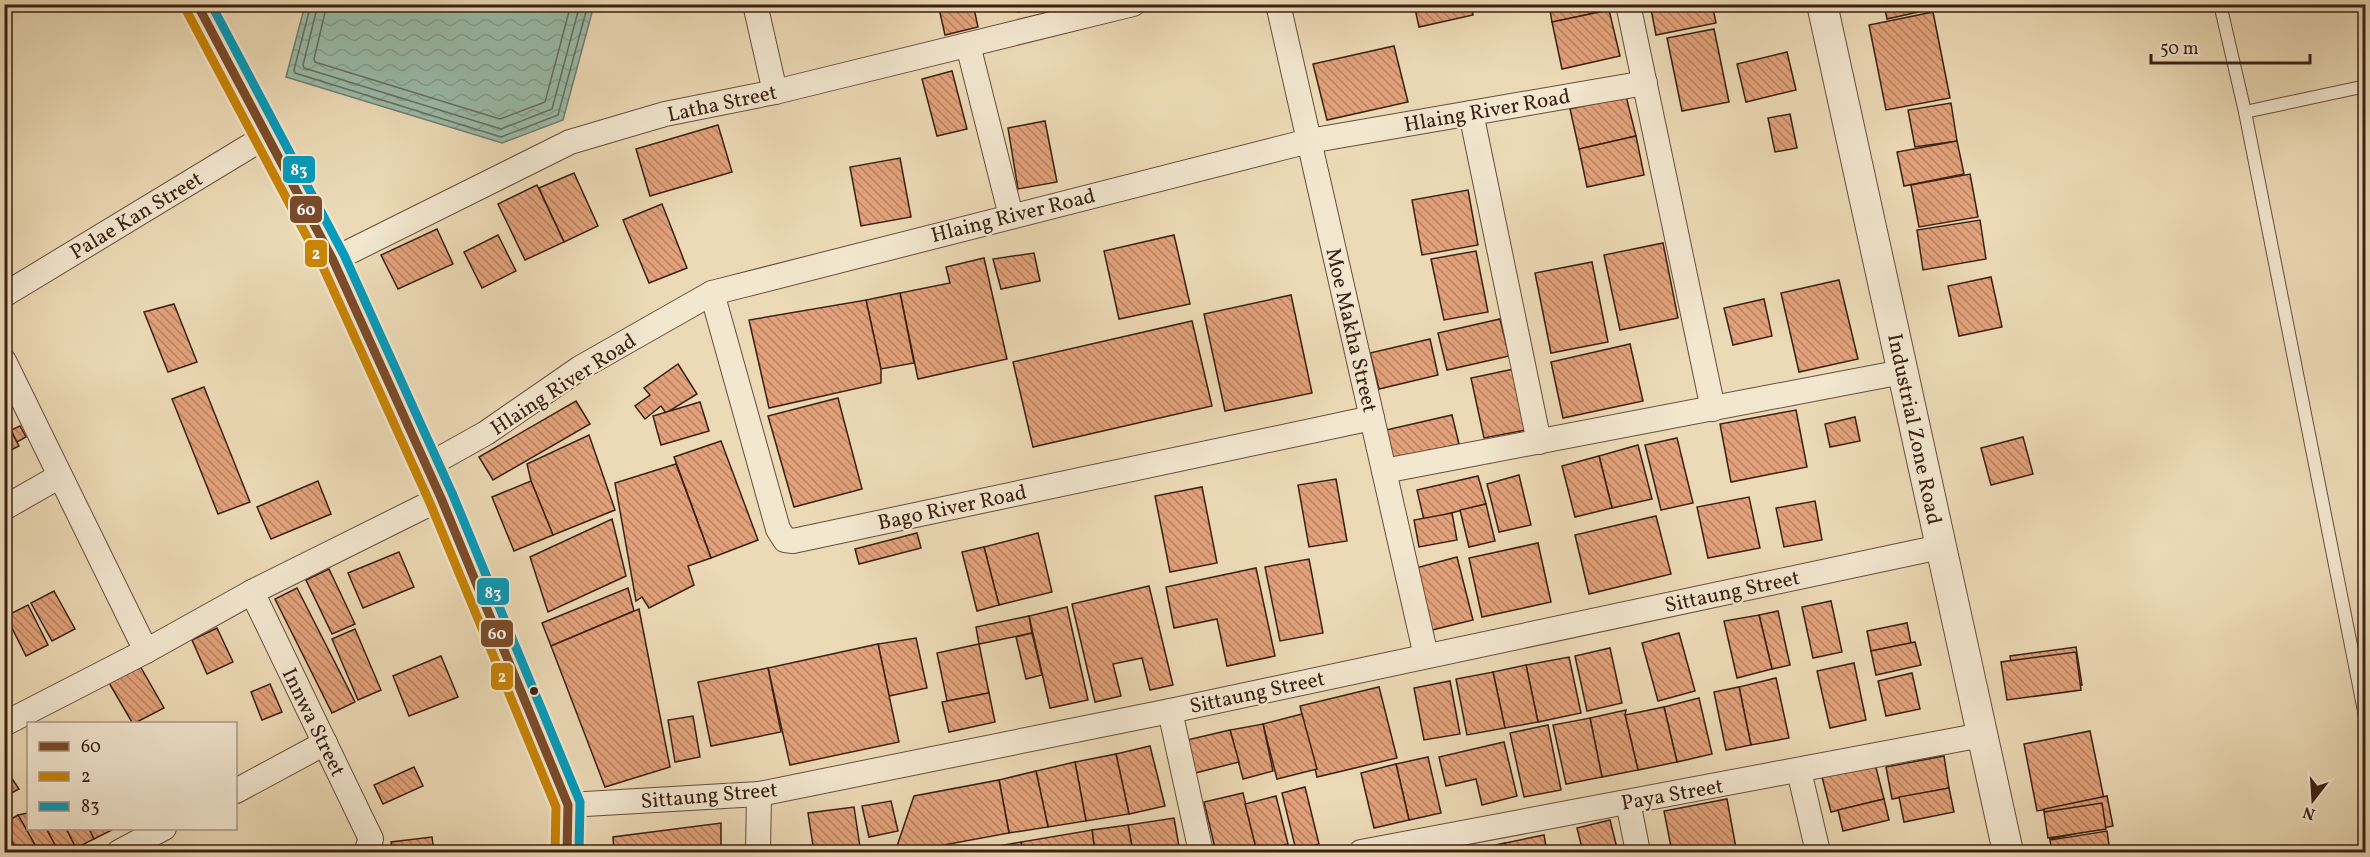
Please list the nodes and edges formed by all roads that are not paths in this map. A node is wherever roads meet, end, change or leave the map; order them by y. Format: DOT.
graph roads {
  1 [pos="197,4"];
  2 [pos="755,4"];
  3 [pos="1133,4"];
  4 [pos="1278,4"];
  5 [pos="1628,4"];
  6 [pos="1822,4"];
  7 [pos="2220,4"];
  8 [pos="968,45"];
  9 [pos="1644,83"];
  10 [pos="2366,86"];
  11 [pos="774,92"];
  12 [pos="2245,112"];
  13 [pos="1471,113"];
  14 [pos="268,135"];
  15 [pos="1309,141"];
  16 [pos="1011,216"];
  17 [pos="333,260"];
  18 [pos="712,292"];
  19 [pos="4,295"];
  20 [pos="4,361"];
  21 [pos="1902,372"];
  22 [pos="1713,409"];
  23 [pos="1372,418"];
  24 [pos="1539,442"];
  25 [pos="426,466"];
  26 [pos="1384,471"];
  27 [pos="60,476"];
  28 [pos="441,498"];
  29 [pos="4,508"];
  30 [pos="1941,547"];
  31 [pos="252,592"];
  32 [pos="146,651"];
  33 [pos="1426,656"];
  34 [pos="1170,711"];
  35 [pos="2366,721"];
  36 [pos="4,724"];
  37 [pos="1982,735"];
  38 [pos="325,743"];
  39 [pos="1799,771"];
  40 [pos="237,789"];
  41 [pos="759,794"];
  42 [pos="1628,802"];
  43 [pos="568,805"];
  44 [pos="160,830"];
  45 [pos="118,852"];
  46 [pos="366,852"];
  47 [pos="567,852"];
  48 [pos="758,852"];
  49 [pos="1201,852"];
  50 [pos="1361,852"];
  51 [pos="1638,852"];
  52 [pos="1818,852"];
  53 [pos="2008,852"];
  1 -- 14 [label="main road"];
  2 -- 11 [label="street"];
  3 -- 8 [label="street, Latha Street"];
  4 -- 15 [label="street, Moe Makha Street"];
  5 -- 9 [label="street"];
  6 -- 21 [label="street, Industrial Zone Road"];
  7 -- 12 [label="lane"];
  8 -- 11 [label="street, Latha Street"];
  8 -- 16 [label="street"];
  9 -- 13 [label="street, Hlaing River Road"];
  9 -- 22 [label="street"];
  10 -- 12 [label="lane"];
  11 -- 17 [label="street, Latha Street"];
  12 -- 35 [label="lane"];
  13 -- 15 [label="street, Hlaing River Road"];
  13 -- 24 [label="street"];
  14 -- 17 [label="main road"];
  14 -- 19 [label="street, Palae Kan Street"];
  15 -- 16 [label="street, Hlaing River Road"];
  15 -- 23 [label="street, Moe Makha Street"];
  16 -- 18 [label="street, Hlaing River Road"];
  17 -- 25 [label="main road"];
  18 -- 23 [label="street, Bago River Road"];
  18 -- 25 [label="street, Hlaing River Road"];
  20 -- 27 [label="street"];
  21 -- 22 [label="street"];
  21 -- 30 [label="street, Industrial Zone Road"];
  22 -- 24 [label="street"];
  23 -- 26 [label="street, Moe Makha Street"];
  24 -- 26 [label="street"];
  25 -- 28 [label="main road"];
  26 -- 33 [label="street, Moe Makha Street"];
  27 -- 29 [label="street"];
  27 -- 32 [label="street"];
  28 -- 31 [label="street"];
  28 -- 43 [label="main road"];
  30 -- 33 [label="street, Sittaung Street"];
  30 -- 37 [label="street, Industrial Zone Road"];
  31 -- 32 [label="street"];
  31 -- 38 [label="street, Innwa Street"];
  32 -- 36 [label="street"];
  33 -- 34 [label="street, Sittaung Street"];
  34 -- 41 [label="street, Sittaung Street"];
  34 -- 49 [label="street"];
  37 -- 39 [label="street, Paya Street"];
  37 -- 53 [label="street, Industrial Zone Road"];
  38 -- 40 [label="street"];
  38 -- 46 [label="street, Innwa Street"];
  39 -- 42 [label="street, Paya Street"];
  39 -- 52 [label="street"];
  41 -- 43 [label="street, Sittaung Street"];
  41 -- 48 [label="street"];
  42 -- 50 [label="street, Paya Street"];
  42 -- 51 [label="street"];
  43 -- 47 [label="main road"];
  44 -- 45 [label="street"];
}
